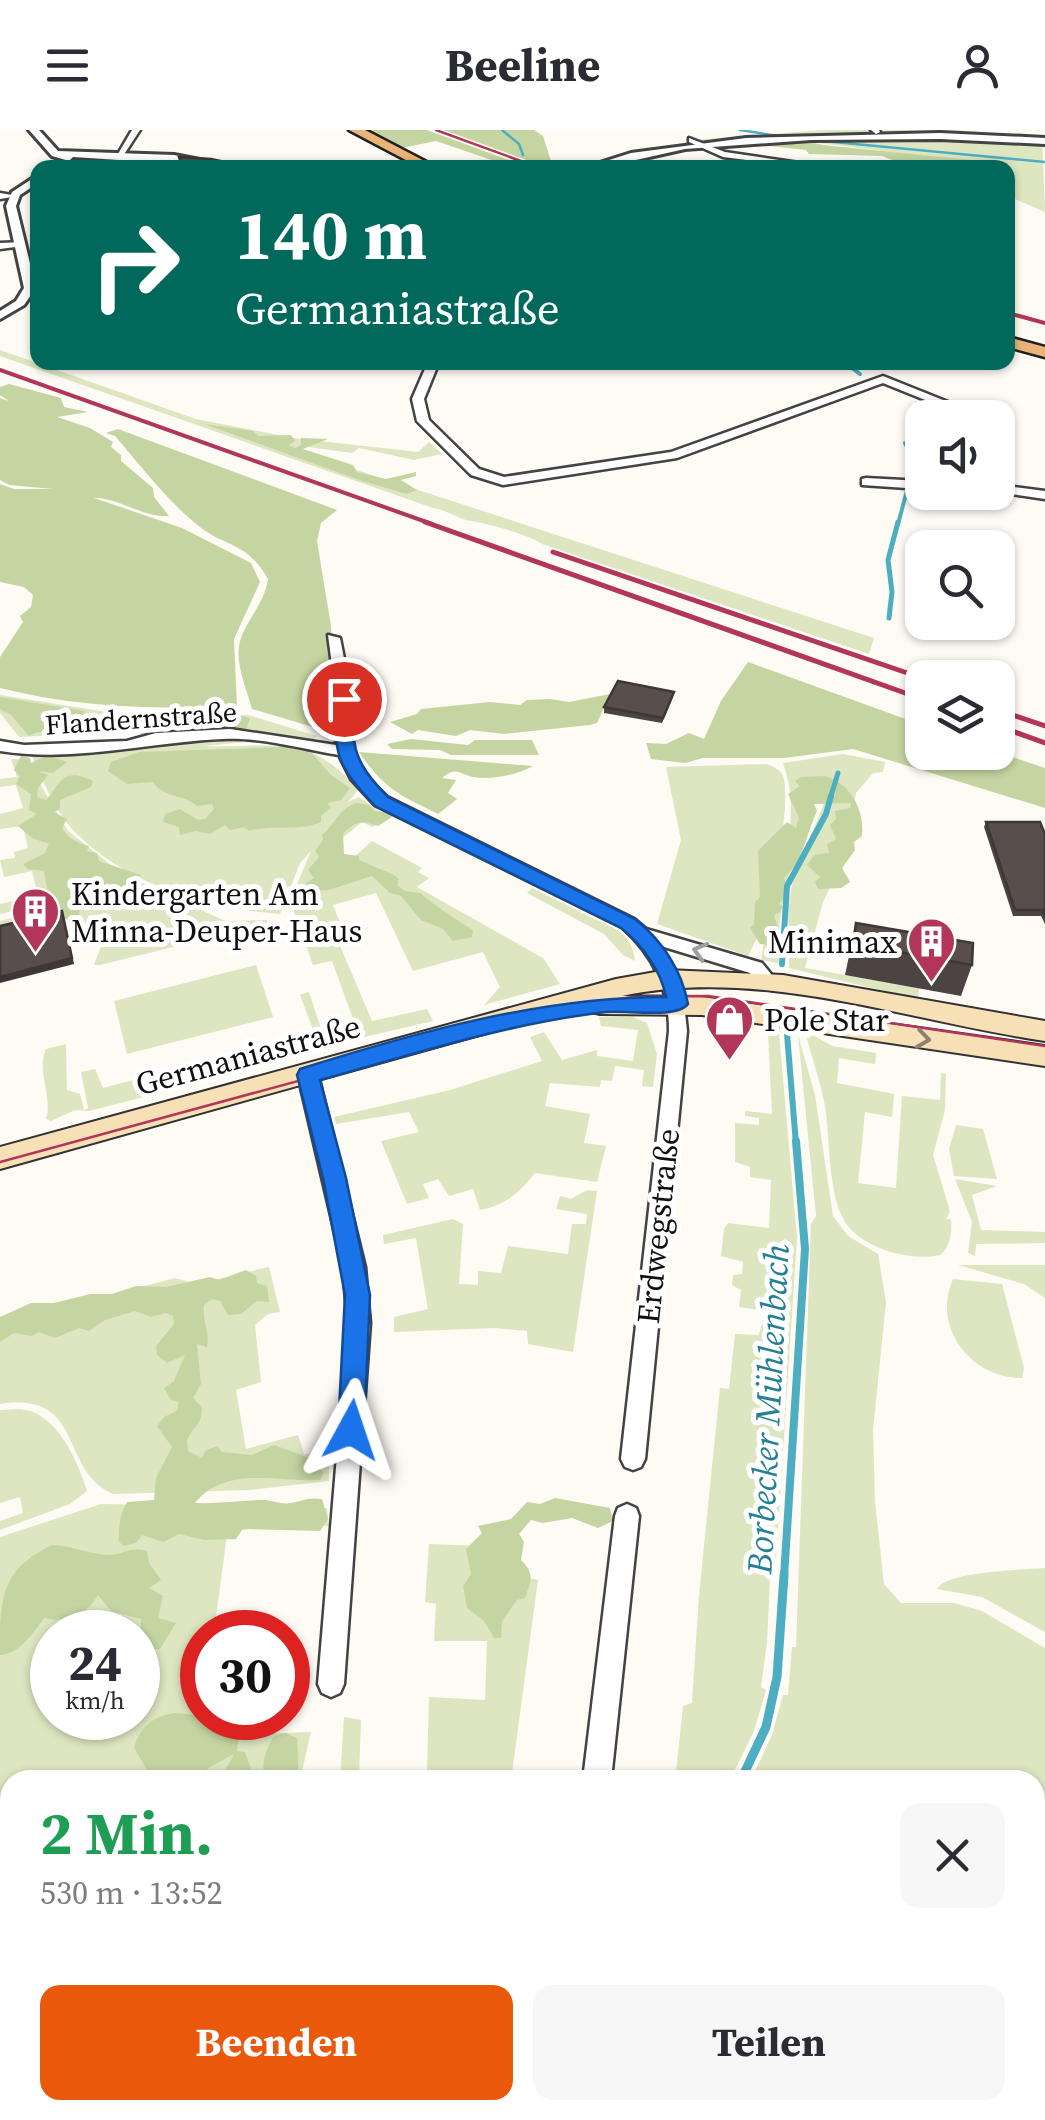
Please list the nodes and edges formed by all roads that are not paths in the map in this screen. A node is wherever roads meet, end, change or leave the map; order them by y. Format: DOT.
graph roads {
  1 [pos="34,130"];
  2 [pos="136,130"];
  3 [pos="339,130"];
  4 [pos="355,130"];
  5 [pos="875,131"];
  6 [pos="829,132"];
  7 [pos="849,132"];
  8 [pos="692,140"];
  9 [pos="1045,140"];
  10 [pos="55,154"];
  11 [pos="113,157"];
  12 [pos="89,158"];
  13 [pos="54,160"];
  14 [pos="83,160"];
  15 [pos="186,160"];
  16 [pos="396,160"];
  17 [pos="416,160"];
  18 [pos="610,160"];
  19 [pos="774,160"];
  20 [pos="30,184"];
  21 [pos="0,196"];
  22 [pos="14,196"];
  23 [pos="20,244"];
  24 [pos="0,246"];
  25 [pos="0,316"];
  26 [pos="1015,336"];
  27 [pos="1015,344"];
  28 [pos="1045,344"];
  29 [pos="1045,352"];
  30 [pos="430,370"];
  31 [pos="936,400"];
  32 [pos="866,482"];
  33 [pos="905,484"];
  34 [pos="1015,491"];
  35 [pos="1045,495"];
  36 [pos="334,638"];
  37 [pos="0,746"];
  38 [pos="345,751"];
  39 [pos="641,934"];
  40 [pos="761,976"];
  41 [pos="676,991"];
  42 [pos="1045,1031"];
  43 [pos="1045,1056"];
  44 [pos="308,1075"];
  45 [pos="0,1158"];
  46 [pos="633,1459"];
  47 [pos="627,1516"];
  48 [pos="331,1684"];
  49 [pos="597,1770"];
  1 -- 10 [label="street"];
  2 -- 11 [label="street"];
  3 -- 16 [label="main road"];
  4 -- 17 [label="main road"];
  5 -- 7 [label="street"];
  5 -- 9 [label="street"];
  6 -- 7 [label="street"];
  6 -- 8 [label="street"];
  8 -- 18 [label="street"];
  8 -- 19 [label="street"];
  10 -- 11 [label="street"];
  10 -- 12 [label="street"];
  10 -- 13 [label="street"];
  11 -- 12 [label="street"];
  11 -- 15 [label="street"];
  12 -- 14 [label="street"];
  20 -- 22 [label="street"];
  21 -- 22 [label="street"];
  22 -- 23 [label="street"];
  23 -- 24 [label="street"];
  23 -- 25 [label="street"];
  26 -- 28 [label="main road"];
  27 -- 29 [label="main road"];
  30 -- 31 [label="street"];
  32 -- 33 [label="street"];
  34 -- 35 [label="street"];
  36 -- 38 [label="street"];
  37 -- 38 [label="street, Flandernstraße"];
  38 -- 39 [label="street"];
  40 -- 39 [label="street, one-way"];
  39 -- 41 [label="street"];
  40 -- 41 [label="main road, Germaniastraße"];
  40 -- 42 [label="main road, Germaniastraße"];
  41 -- 43 [label="main road, Germaniastraße, one-way"];
  41 -- 44 [label="main road, Germaniastraße"];
  41 -- 46 [label="street, Erdwegstraße"];
  44 -- 45 [label="main road, Germaniastraße"];
  44 -- 48 [label="street"];
  47 -- 49 [label="street"];
}
